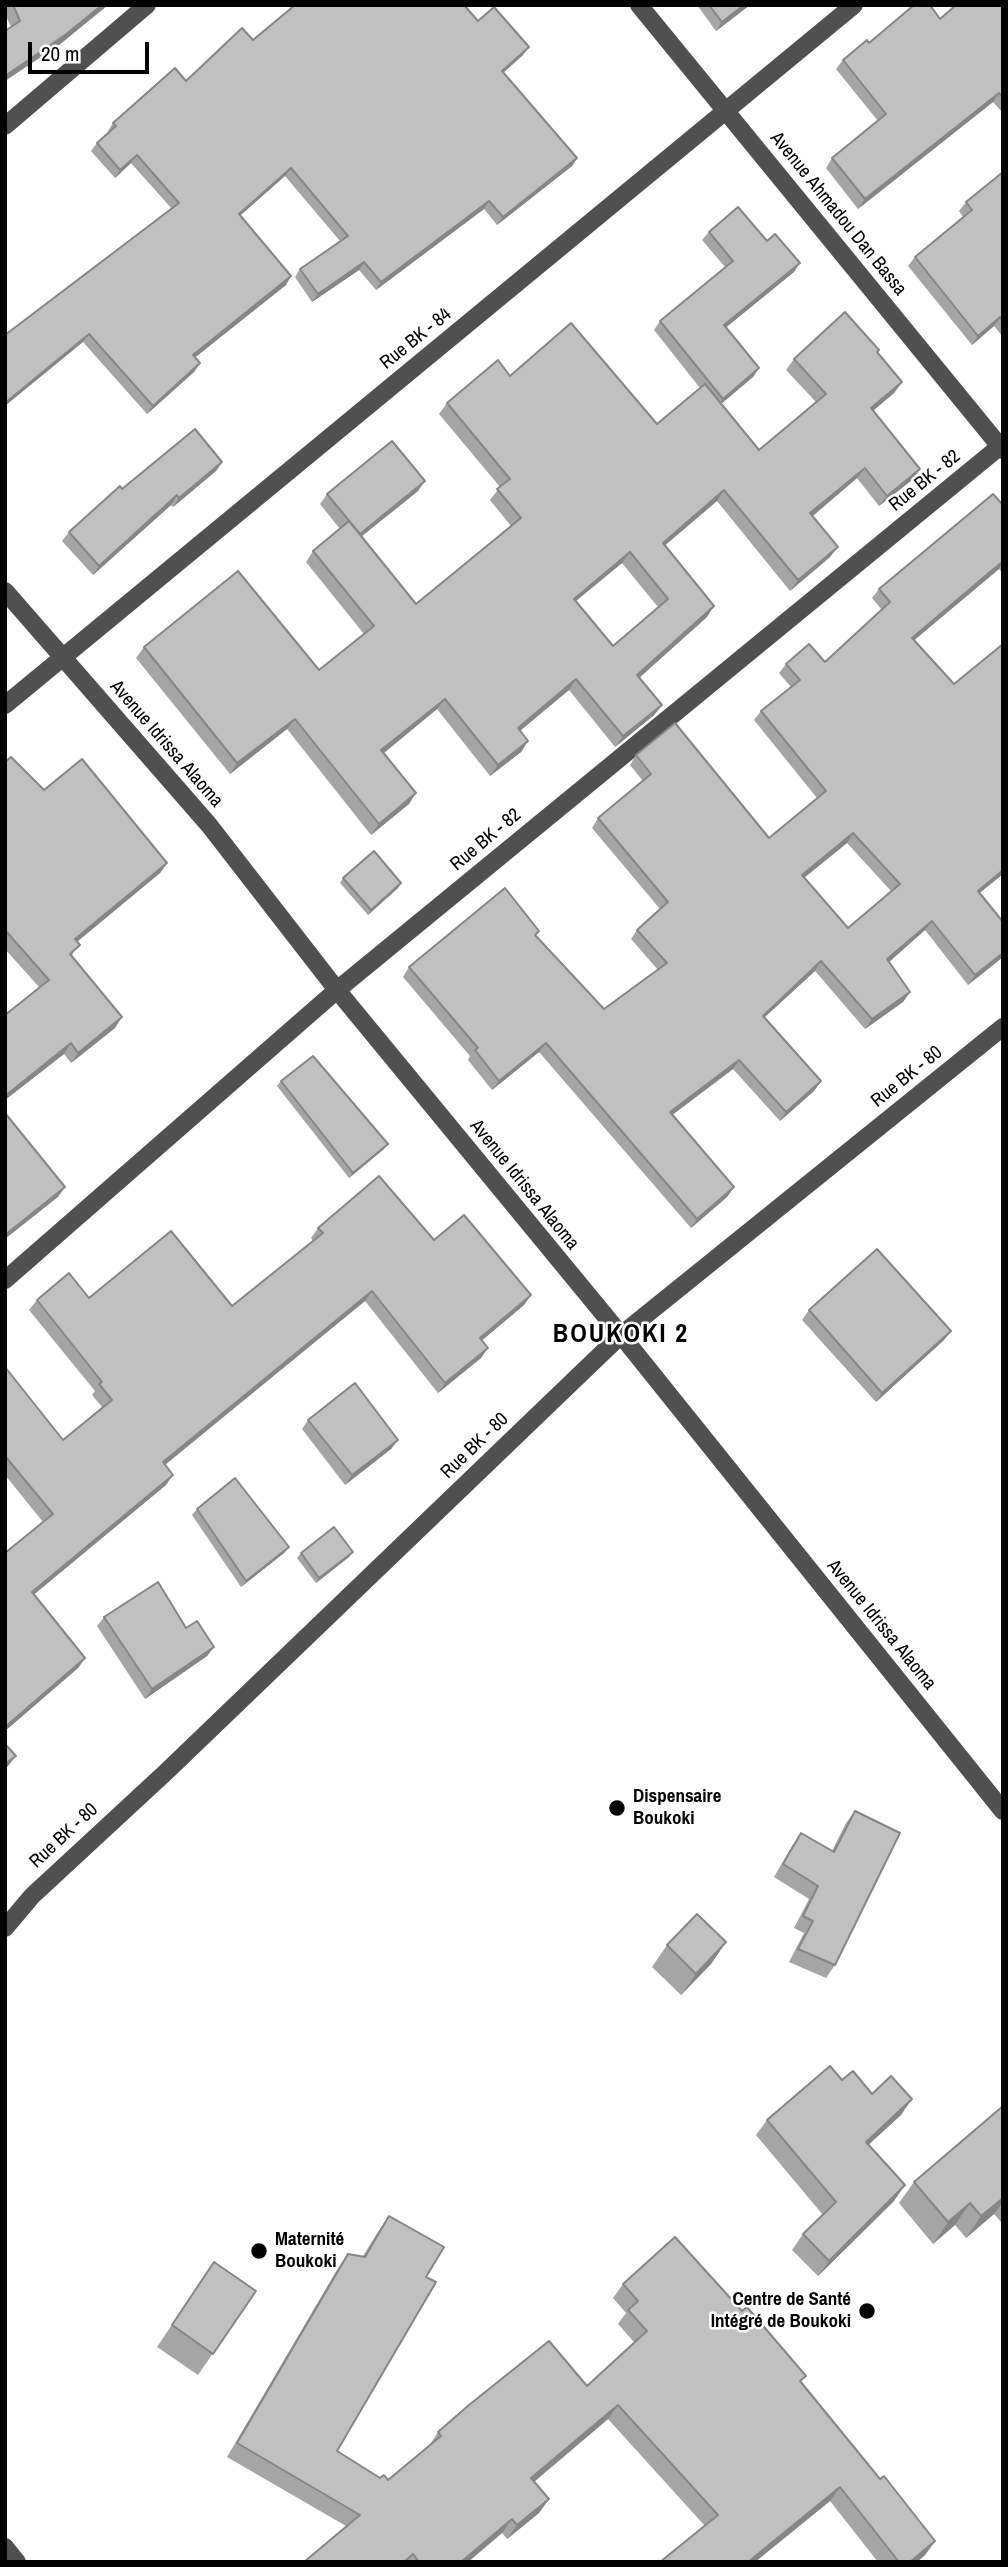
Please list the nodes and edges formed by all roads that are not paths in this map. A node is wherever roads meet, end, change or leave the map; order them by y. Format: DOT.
graph roads {
  1 [pos="147,5"];
  2 [pos="639,5"];
  3 [pos="854,5"];
  4 [pos="727,111"];
  5 [pos="5,126"];
  6 [pos="1002,447"];
  7 [pos="5,591"];
  8 [pos="63,657"];
  9 [pos="5,705"];
  10 [pos="337,990"];
  11 [pos="1003,1027"];
  12 [pos="5,1280"];
  13 [pos="621,1335"];
  14 [pos="1003,1811"];
  15 [pos="5,1928"];
  16 [pos="5,2547"];
  17 [pos="17,2562"];
  1 -- 5 [label="street"];
  2 -- 4 [label="street, Avenue Ahmadou Dan Bassa"];
  3 -- 4 [label="street, Rue BK - 84"];
  4 -- 6 [label="street, Avenue Ahmadou Dan Bassa"];
  4 -- 8 [label="street, Rue BK - 84"];
  6 -- 10 [label="street, Rue BK - 82"];
  7 -- 8 [label="street, Avenue Idrissa Alaoma"];
  8 -- 9 [label="street, Rue BK - 84"];
  8 -- 10 [label="street, Avenue Idrissa Alaoma"];
  10 -- 12 [label="street, Rue BK - 82"];
  10 -- 13 [label="street, Avenue Idrissa Alaoma"];
  11 -- 13 [label="street, Rue BK - 80"];
  13 -- 14 [label="street, Avenue Idrissa Alaoma"];
  13 -- 15 [label="street, Rue BK - 80"];
  16 -- 17 [label="street"];
}
